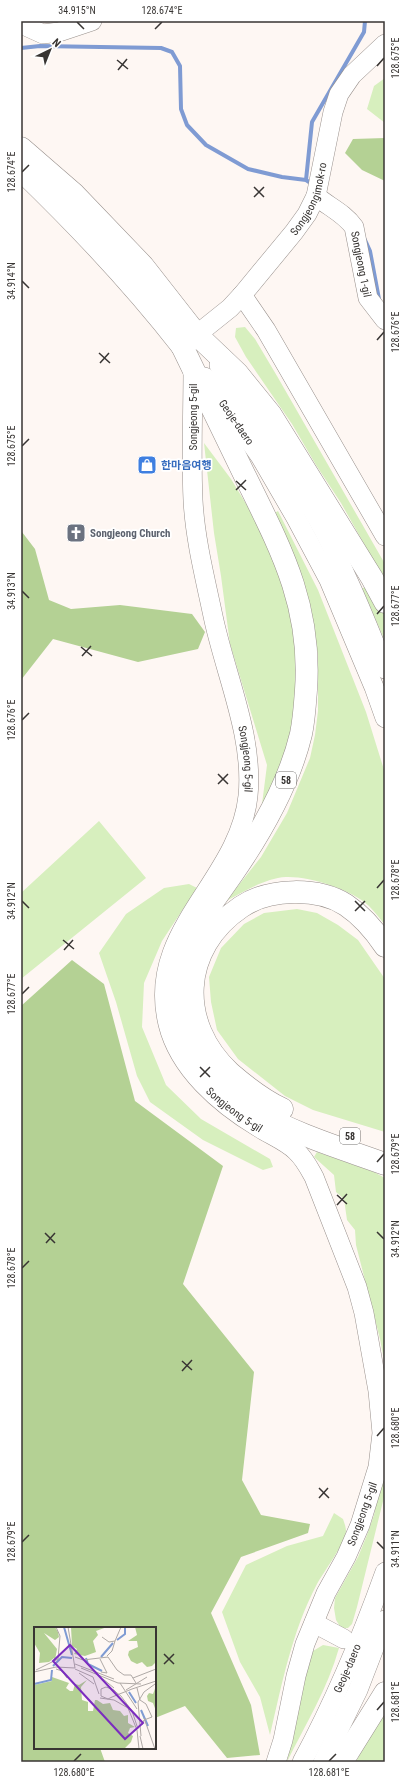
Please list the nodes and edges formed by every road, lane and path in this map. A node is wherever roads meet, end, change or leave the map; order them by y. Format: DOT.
graph roads {
  1 [pos="92,21"];
  2 [pos="21,24"];
  3 [pos="385,44"];
  4 [pos="21,148"];
  5 [pos="21,170"];
  6 [pos="316,196"];
  7 [pos="242,296"];
  8 [pos="385,320"];
  9 [pos="189,341"];
  10 [pos="193,369"];
  11 [pos="385,536"];
  12 [pos="385,602"];
  13 [pos="385,669"];
  14 [pos="385,718"];
  15 [pos="385,946"];
  16 [pos="317,1132"];
  17 [pos="385,1150"];
  18 [pos="385,1164"];
  19 [pos="385,1572"];
  20 [pos="385,1620"];
  21 [pos="314,1623"];
  22 [pos="344,1639"];
  23 [pos="385,1693"];
  24 [pos="276,1762"];
  25 [pos="302,1762"];
  26 [pos="323,1762"];
  27 [pos="342,1762"];
  1 -- 2 [label="street"];
  3 -- 6 [label="street, Songjeongimok-ro"];
  4 -- 9 [label="main road, Geoje-daero / 58"];
  5 -- 9 [label="main road, Geoje-daero / 58"];
  6 -- 7 [label="street, Songjeongimok-ro"];
  6 -- 8 [label="street, Songjeong 1-gil"];
  7 -- 9 [label="street, Songjeongimok-ro"];
  7 -- 11 [label="street"];
  9 -- 10 [label="main road, 58"];
  9 -- 12 [label="main road, 58"];
  9 -- 13 [label="street, Geoje-daero"];
  9 -- 14 [label="street, Geoje-daero"];
  10 -- 16 [label="main road, 58"];
  10 -- 21 [label="street, Songjeong 5-gil"];
  15 -- 16 [label="main road"];
  16 -- 17 [label="main road, 58"];
  16 -- 18 [label="main road, 58"];
  19 -- 25 [label="street, Geoje-daero"];
  20 -- 26 [label="street, Geoje-daero"];
  21 -- 22 [label="street"];
  21 -- 24 [label="street, Songjeong 5-gil"];
  23 -- 27 [label="main road"];
}
